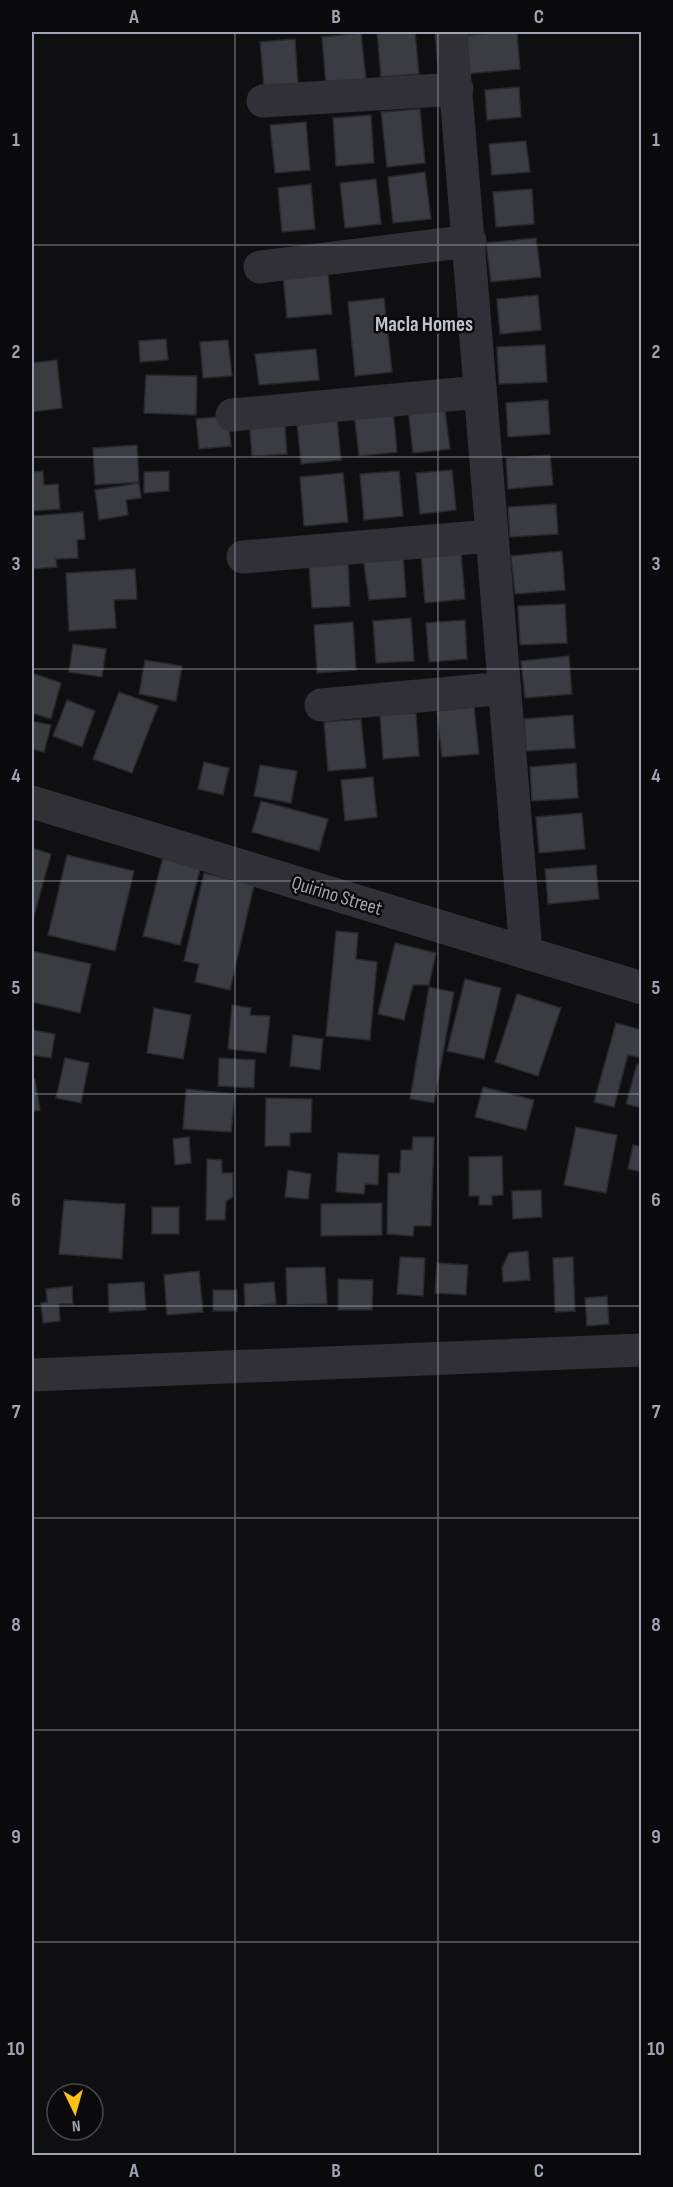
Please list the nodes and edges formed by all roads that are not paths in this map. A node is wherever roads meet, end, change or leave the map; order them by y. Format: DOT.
graph roads {
  1 [pos="452,32"];
  2 [pos="457,89"];
  3 [pos="262,100"];
  4 [pos="470,241"];
  5 [pos="260,267"];
  6 [pos="480,392"];
  7 [pos="231,415"];
  8 [pos="491,537"];
  9 [pos="243,557"];
  10 [pos="505,688"];
  11 [pos="321,705"];
  12 [pos="32,802"];
  13 [pos="526,952"];
  14 [pos="642,988"];
  15 [pos="642,1350"];
  16 [pos="32,1375"];
  1 -- 2 [label="street"];
  2 -- 3 [label="street"];
  2 -- 4 [label="street"];
  4 -- 5 [label="street"];
  4 -- 6 [label="street"];
  6 -- 7 [label="street"];
  6 -- 8 [label="street"];
  8 -- 9 [label="street"];
  8 -- 10 [label="street"];
  10 -- 11 [label="street"];
  10 -- 13 [label="street"];
  12 -- 13 [label="street, Quirino Street"];
  13 -- 14 [label="street, Quirino Street"];
  15 -- 16 [label="street"];
}
